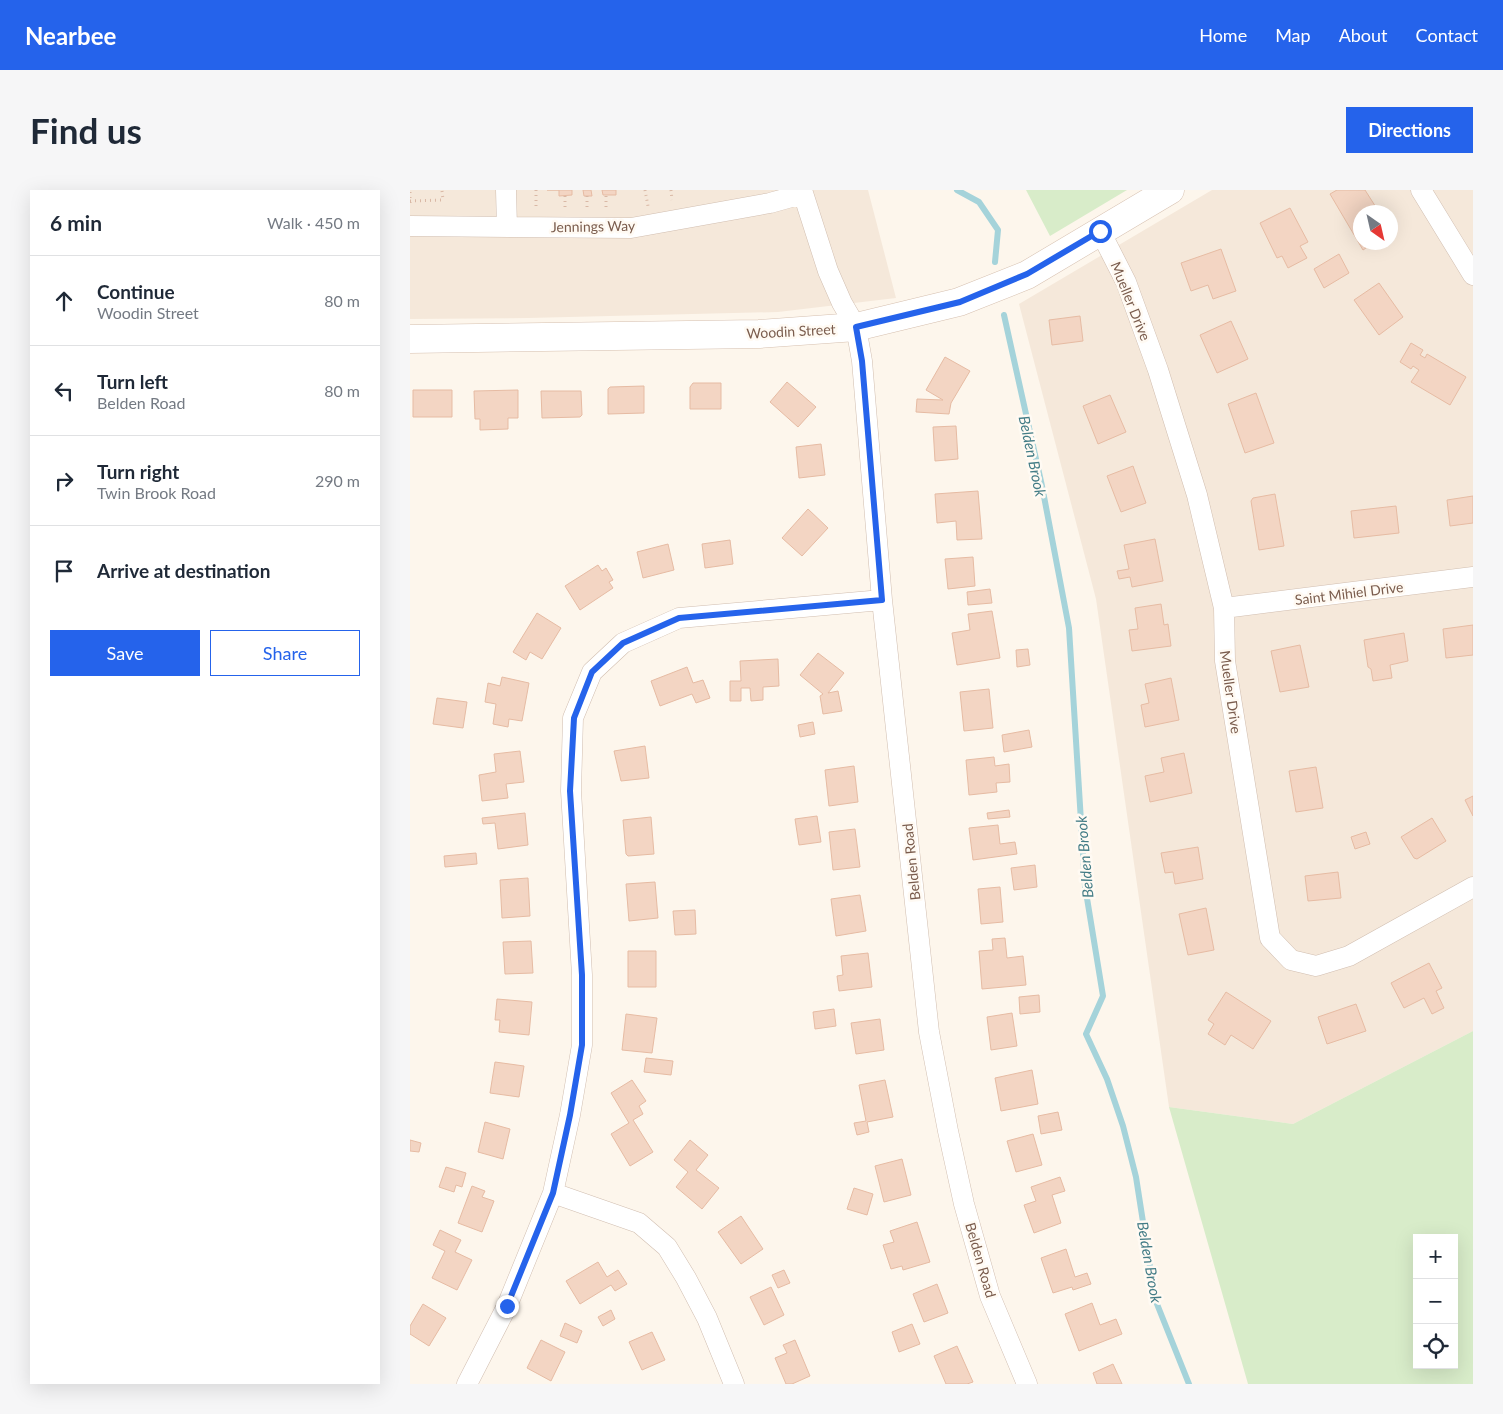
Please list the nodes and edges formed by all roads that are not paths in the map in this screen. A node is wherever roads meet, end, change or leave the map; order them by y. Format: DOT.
graph roads {
  1 [pos="506,190"];
  2 [pos="1170,190"];
  3 [pos="1421,190"];
  4 [pos="802,192"];
  5 [pos="410,226"];
  6 [pos="507,227"];
  7 [pos="1100,231"];
  8 [pos="1473,274"];
  9 [pos="856,327"];
  10 [pos="410,338"];
  11 [pos="1473,577"];
  12 [pos="882,600"];
  13 [pos="1224,608"];
  14 [pos="1473,887"];
  15 [pos="553,1193"];
  16 [pos="467,1384"];
  17 [pos="734,1384"];
  18 [pos="1027,1384"];
  1 -- 6 [label="street"];
  2 -- 7 [label="main road, Woodin Street"];
  3 -- 8 [label="street"];
  4 -- 6 [label="street, Jennings Way"];
  4 -- 9 [label="street"];
  5 -- 6 [label="street, Jennings Way"];
  7 -- 9 [label="main road, Woodin Street"];
  7 -- 13 [label="street, Mueller Drive"];
  9 -- 10 [label="main road, Woodin Street"];
  9 -- 12 [label="street, Belden Road"];
  11 -- 13 [label="street, Saint Mihiel Drive"];
  12 -- 15 [label="street"];
  12 -- 18 [label="street, Belden Road"];
  13 -- 14 [label="street, Mueller Drive"];
  15 -- 16 [label="street"];
  15 -- 17 [label="street"];
}
